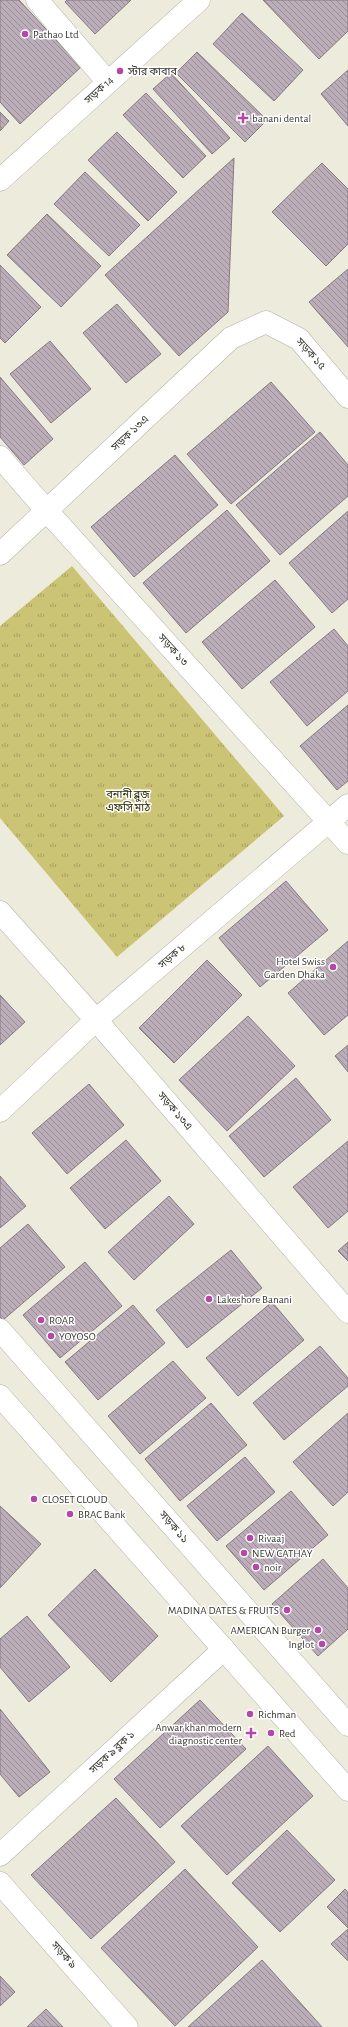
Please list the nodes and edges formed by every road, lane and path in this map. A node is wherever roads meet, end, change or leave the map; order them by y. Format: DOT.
graph roads {
  1 [pos="37,0"];
  2 [pos="199,0"];
  3 [pos="108,82"];
  4 [pos="0,180"];
  5 [pos="266,322"];
  6 [pos="348,397"];
  7 [pos="0,456"];
  8 [pos="47,511"];
  9 [pos="0,554"];
  10 [pos="348,804"];
  11 [pos="329,822"];
  12 [pos="348,844"];
  13 [pos="0,912"];
  14 [pos="96,1020"];
  15 [pos="0,1111"];
  16 [pos="348,1312"];
  17 [pos="0,1330"];
  18 [pos="0,1396"];
  19 [pos="224,1649"];
  20 [pos="348,1725"];
  21 [pos="348,1790"];
  22 [pos="0,1855"];
  23 [pos="0,1883"];
  24 [pos="128,2027"];
  1 -- 3 [label="street"];
  2 -- 3 [label="street, সড়ক 14"];
  3 -- 4 [label="street, সড়ক 14"];
  5 -- 6 [label="street, সড়ক ১৫"];
  5 -- 8 [label="street, সড়ক ১৩এ"];
  7 -- 8 [label="street, সড়ক ১৩"];
  8 -- 9 [label="street, সড়ক ১৩এ"];
  8 -- 11 [label="street, সড়ক ১৩"];
  10 -- 11 [label="street, সড়ক ৮"];
  11 -- 12 [label="street, সড়ক ১৩"];
  11 -- 14 [label="street, সড়ক ৮"];
  13 -- 14 [label="street, সড়ক ১৩এ"];
  14 -- 15 [label="street, সড়ক ৮"];
  14 -- 16 [label="street, সড়ক ১৩এ"];
  17 -- 20 [label="street, সড়ক ১১"];
  18 -- 19 [label="street"];
  19 -- 21 [label="street"];
  19 -- 22 [label="street, সড়ক ৯ ব্লক ১"];
  23 -- 24 [label="street, সড়ক ৯"];
}
